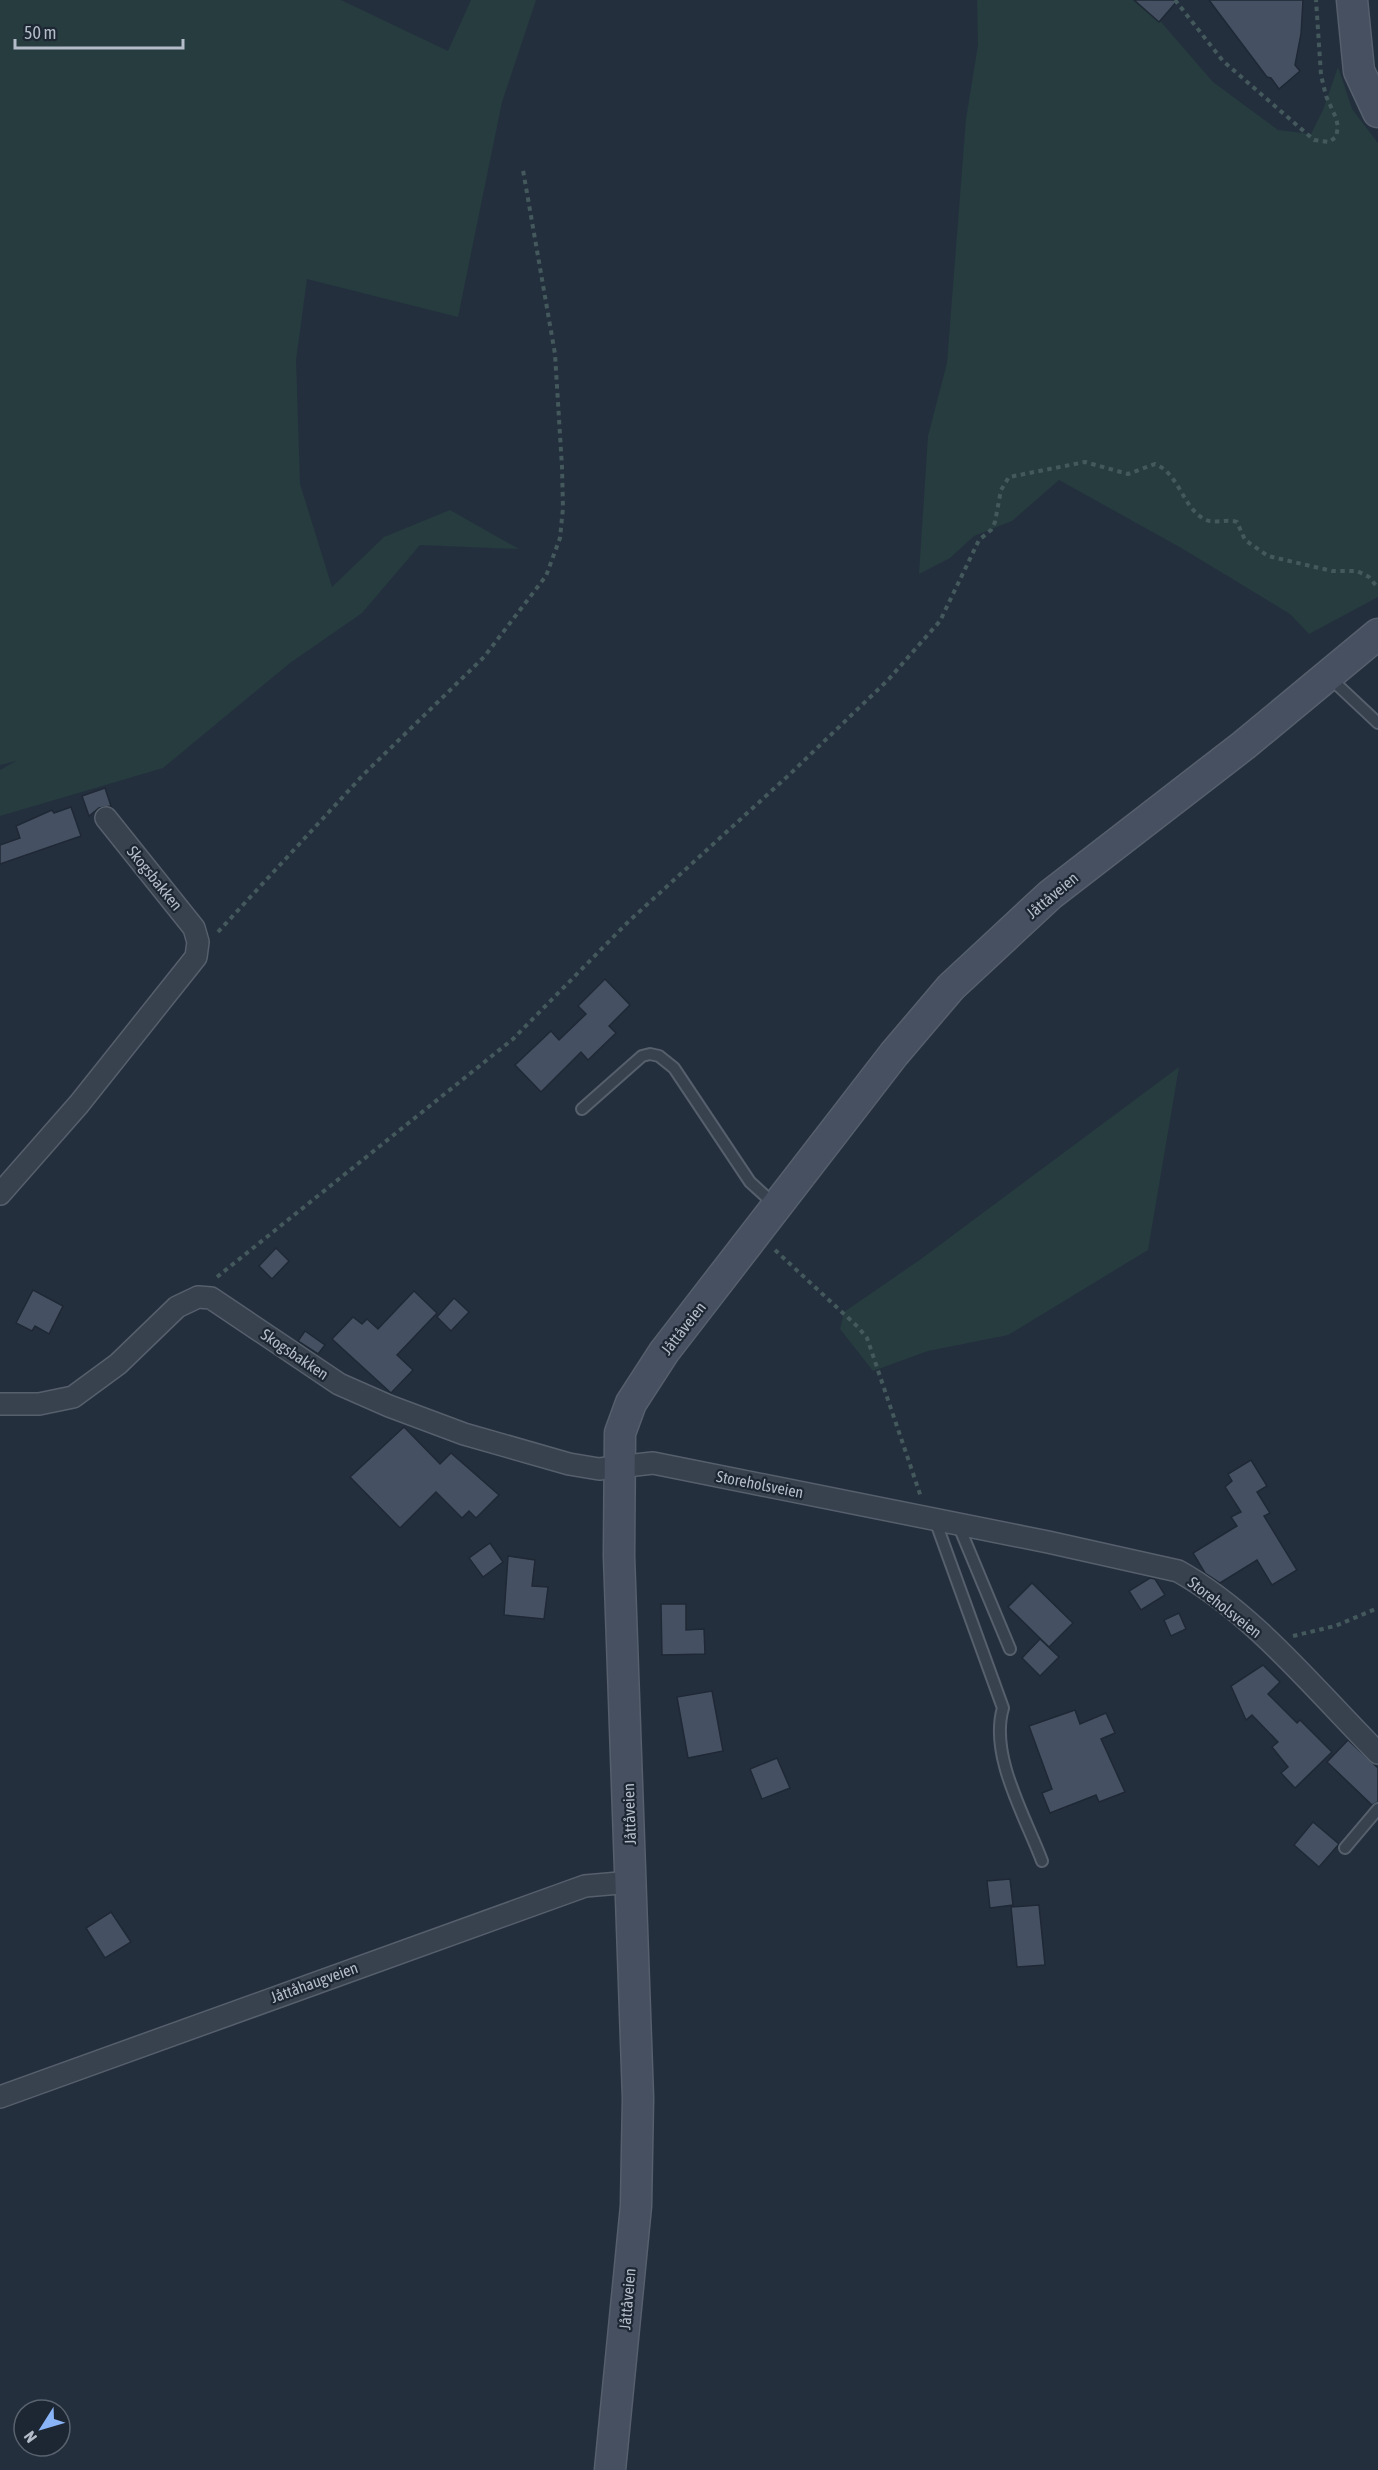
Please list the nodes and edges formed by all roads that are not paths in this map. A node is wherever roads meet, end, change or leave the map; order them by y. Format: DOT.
graph roads {
  1 [pos="1352,0"];
  2 [pos="1378,112"];
  3 [pos="1378,634"];
  4 [pos="1328,675"];
  5 [pos="1378,723"];
  6 [pos="106,818"];
  7 [pos="582,1108"];
  8 [pos="0,1194"];
  9 [pos="777,1207"];
  10 [pos="0,1404"];
  11 [pos="620,1467"];
  12 [pos="931,1519"];
  13 [pos="958,1524"];
  14 [pos="1010,1649"];
  15 [pos="1378,1753"];
  16 [pos="1378,1809"];
  17 [pos="1345,1848"];
  18 [pos="1042,1861"];
  19 [pos="631,1882"];
  20 [pos="0,2097"];
  21 [pos="610,2470"];
  1 -- 2 [label="main road"];
  3 -- 4 [label="main road, Jåttåveien"];
  4 -- 5 [label="lane"];
  4 -- 9 [label="main road, Jåttåveien"];
  6 -- 8 [label="street, Skogsbakken"];
  7 -- 9 [label="lane"];
  9 -- 11 [label="main road, Jåttåveien"];
  10 -- 11 [label="street, Skogsbakken"];
  11 -- 12 [label="street, Storeholsveien"];
  11 -- 19 [label="main road, Jåttåveien"];
  12 -- 13 [label="street, Storeholsveien"];
  12 -- 18 [label="lane"];
  13 -- 14 [label="lane"];
  13 -- 15 [label="street, Storeholsveien"];
  16 -- 17 [label="lane"];
  19 -- 20 [label="street, Jåttåhaugveien"];
  19 -- 21 [label="main road, Jåttåveien"];
}
